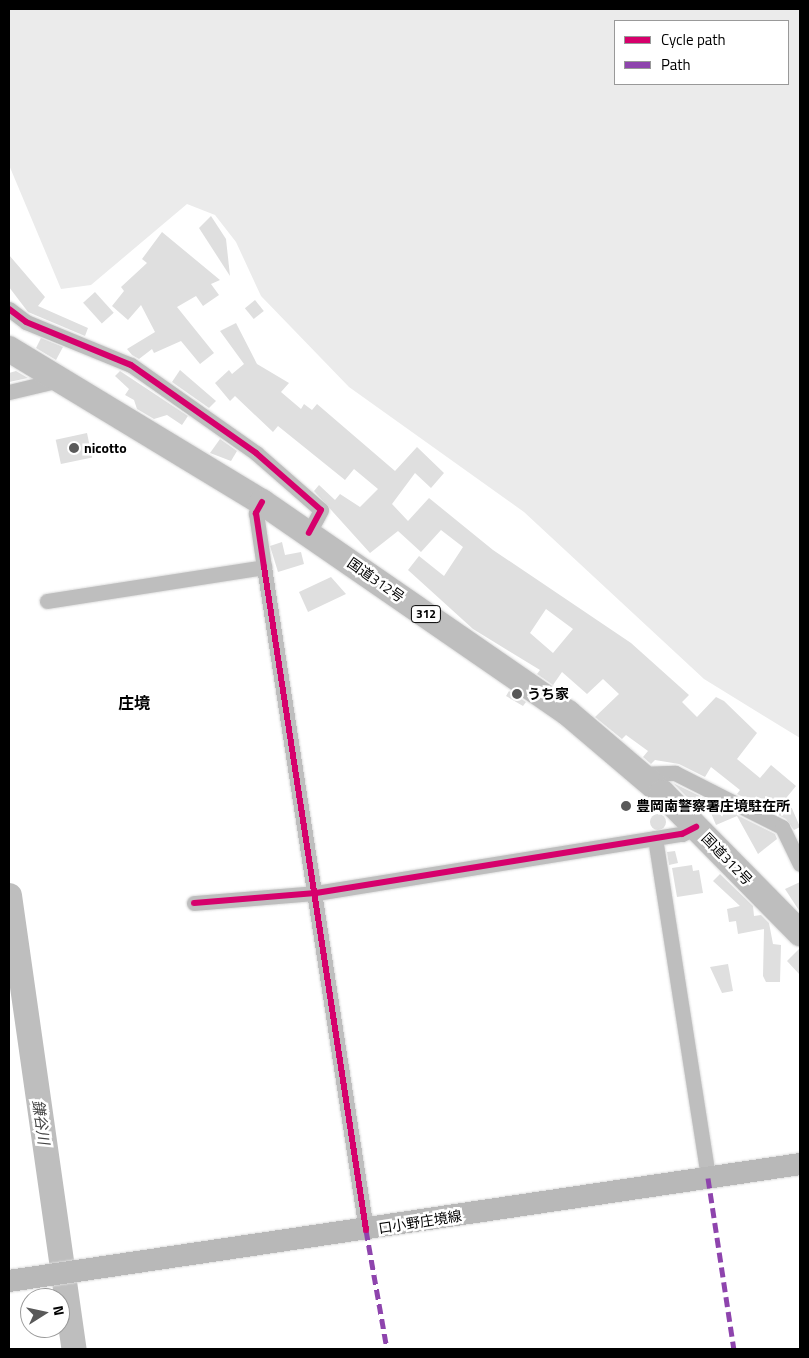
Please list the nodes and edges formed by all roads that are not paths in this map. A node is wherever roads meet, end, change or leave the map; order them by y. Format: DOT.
graph roads {
  1 [pos="9,309"];
  2 [pos="9,349"];
  3 [pos="59,380"];
  4 [pos="9,392"];
  5 [pos="262,502"];
  6 [pos="309,533"];
  7 [pos="264,568"];
  8 [pos="47,601"];
  9 [pos="668,783"];
  10 [pos="696,827"];
  11 [pos="655,838"];
  12 [pos="800,864"];
  13 [pos="316,893"];
  14 [pos="194,903"];
  15 [pos="800,933"];
  16 [pos="800,1164"];
  17 [pos="708,1178"];
  18 [pos="366,1230"];
  19 [pos="9,1281"];
  1 -- 6 [label="street"];
  2 -- 3 [label="highway, 国道312号 / 312"];
  3 -- 4 [label="street"];
  3 -- 5 [label="highway, 国道312号 / 312"];
  5 -- 6 [label="highway, 国道312号 / 312"];
  5 -- 7 [label="street"];
  6 -- 9 [label="highway, 国道312号 / 312"];
  7 -- 8 [label="street"];
  7 -- 13 [label="street"];
  9 -- 10 [label="highway, 国道312号 / 312"];
  9 -- 12 [label="street"];
  10 -- 11 [label="street"];
  10 -- 15 [label="highway, 国道312号 / 312"];
  11 -- 13 [label="street"];
  11 -- 17 [label="street"];
  13 -- 14 [label="street"];
  13 -- 18 [label="street"];
  16 -- 17 [label="main road, 口小野庄境線"];
  17 -- 18 [label="main road, 口小野庄境線"];
  18 -- 19 [label="main road, 口小野庄境線"];
}
